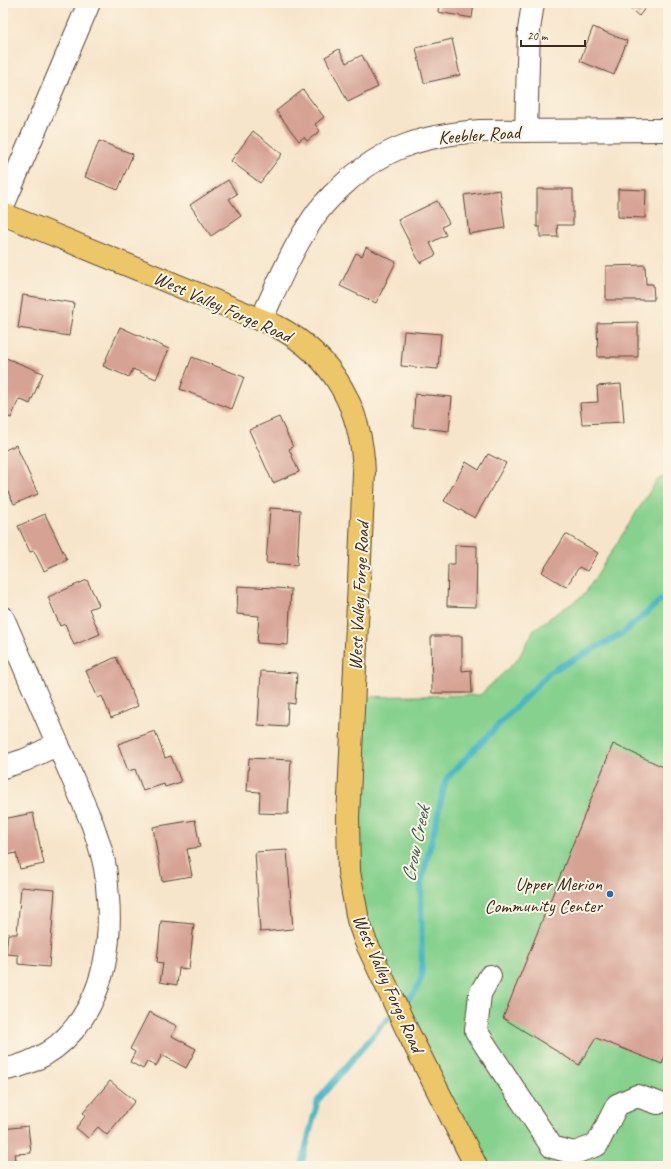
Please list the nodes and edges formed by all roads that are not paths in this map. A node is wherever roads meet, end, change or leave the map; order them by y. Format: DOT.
graph roads {
  1 [pos="89,3"];
  2 [pos="533,3"];
  3 [pos="668,130"];
  4 [pos="526,131"];
  5 [pos="3,206"];
  6 [pos="3,214"];
  7 [pos="261,320"];
  8 [pos="3,618"];
  9 [pos="58,744"];
  10 [pos="3,767"];
  11 [pos="490,976"];
  12 [pos="3,1070"];
  13 [pos="658,1103"];
  14 [pos="476,1166"];
  1 -- 5 [label="street"];
  2 -- 4 [label="street"];
  3 -- 4 [label="street, Keebler Road"];
  4 -- 7 [label="street, Keebler Road"];
  6 -- 7 [label="main road, West Valley Forge Road"];
  7 -- 14 [label="main road, West Valley Forge Road"];
  8 -- 9 [label="street"];
  9 -- 10 [label="street"];
  9 -- 12 [label="street"];
  11 -- 13 [label="street"];
}
